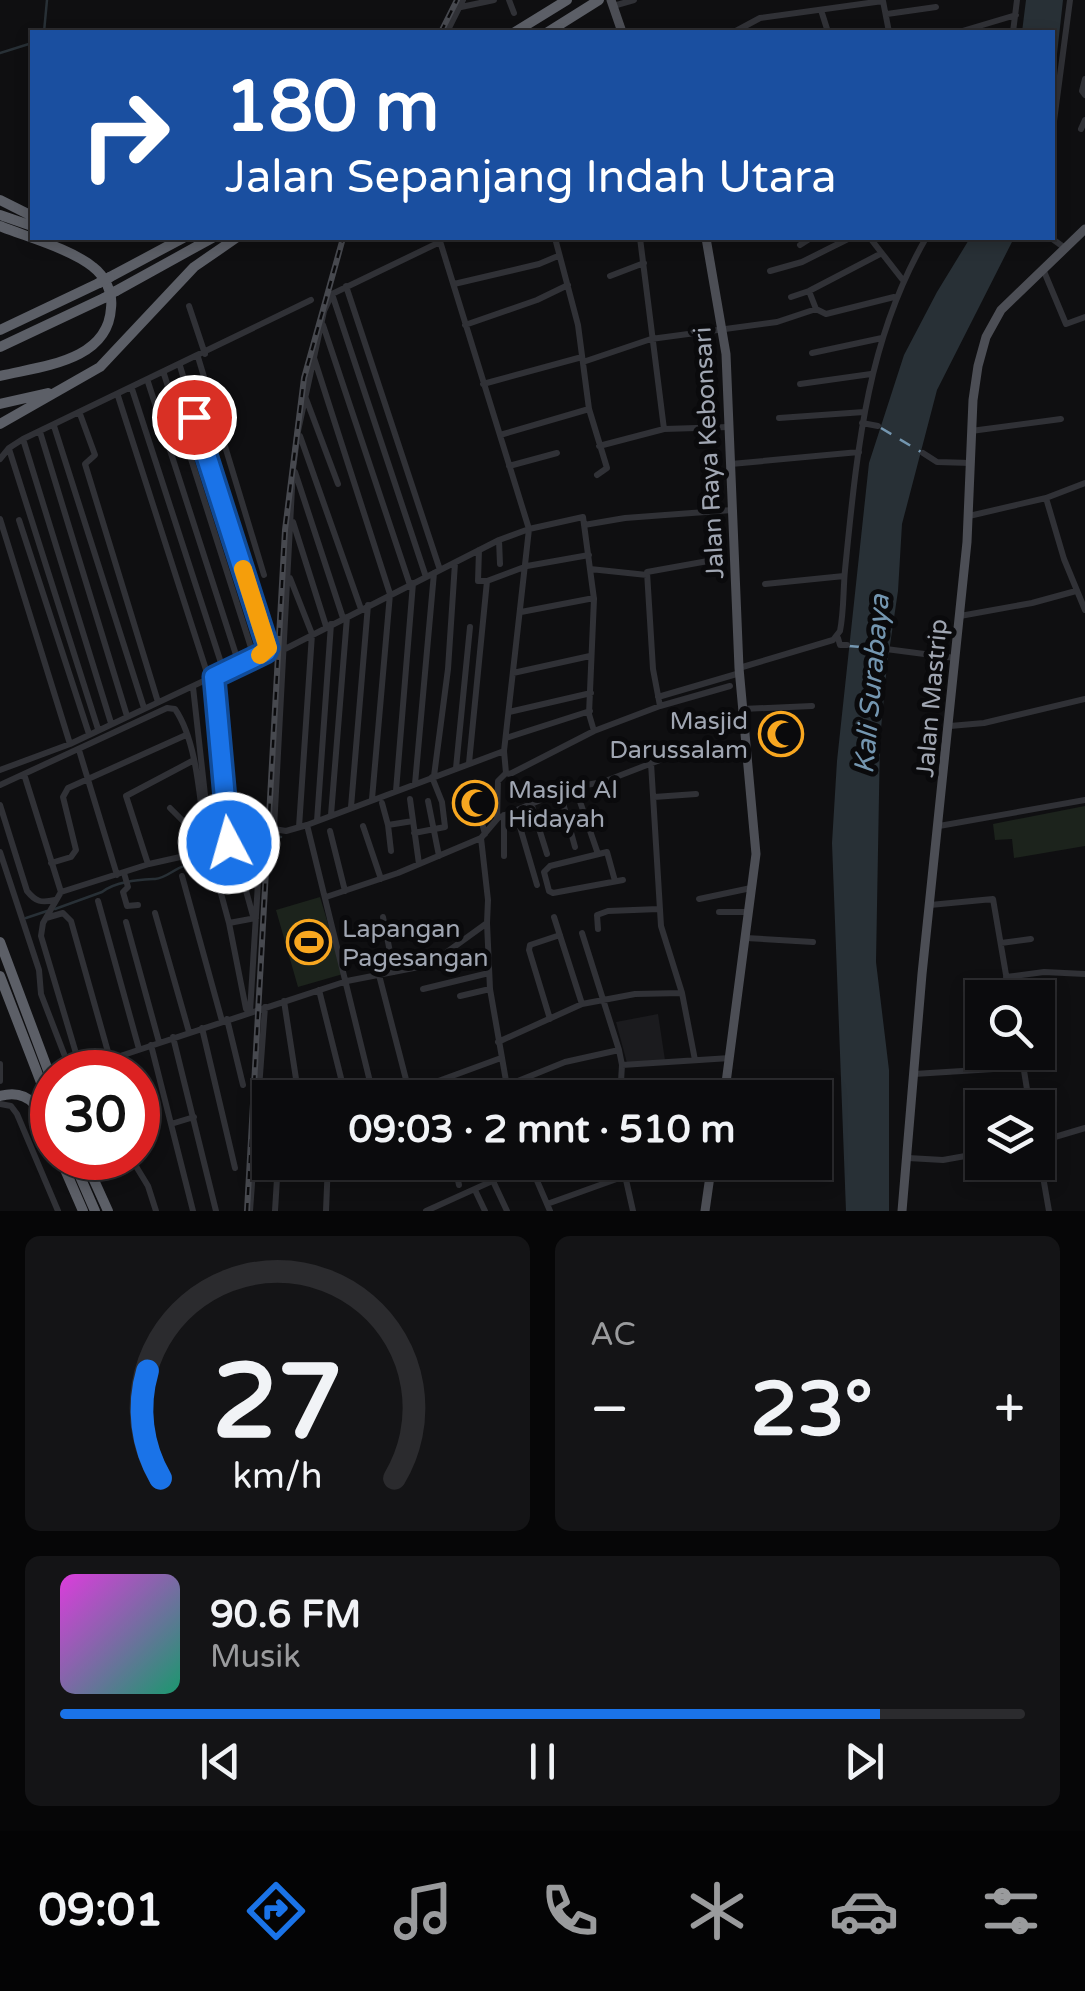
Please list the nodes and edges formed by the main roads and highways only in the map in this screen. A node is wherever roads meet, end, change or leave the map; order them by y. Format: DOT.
graph roads {
  1 [pos="567,0"];
  2 [pos="599,0"];
  3 [pos="612,3"];
  4 [pos="518,30"];
  5 [pos="551,30"];
  6 [pos="621,30"];
  7 [pos="0,200"];
  8 [pos="0,215"];
  9 [pos="30,215"];
  10 [pos="30,225"];
  11 [pos="0,226"];
  12 [pos="1083,235"];
  13 [pos="30,239"];
  14 [pos="32,240"];
  15 [pos="179,240"];
  16 [pos="208,240"];
  17 [pos="233,240"];
  18 [pos="706,240"];
  19 [pos="0,330"];
  20 [pos="0,347"];
  21 [pos="0,376"];
  22 [pos="82,379"];
  23 [pos="0,404"];
  24 [pos="0,424"];
  25 [pos="0,942"];
  26 [pos="0,976"];
  27 [pos="41,1050"];
  28 [pos="30,1054"];
  29 [pos="727,1080"];
  30 [pos="0,1096"];
  31 [pos="30,1100"];
  32 [pos="70,1180"];
  33 [pos="82,1180"];
  34 [pos="94,1180"];
  35 [pos="709,1180"];
  36 [pos="83,1211"];
  37 [pos="95,1211"];
  38 [pos="108,1211"];
  39 [pos="704,1211"];
  40 [pos="902,1211"];
  1 -- 4 [label="highway"];
  2 -- 5 [label="highway"];
  3 -- 6 [label="main road"];
  7 -- 9 [label="highway"];
  8 -- 10 [label="highway"];
  11 -- 13 [label="highway"];
  12 -- 40 [label="main road, Jalan Mastrip"];
  14 -- 21 [label="highway"];
  15 -- 19 [label="highway"];
  16 -- 20 [label="highway, bridge"];
  17 -- 22 [label="highway"];
  18 -- 29 [label="main road, Jalan Raya Kebonsari"];
  22 -- 23 [label="highway"];
  22 -- 24 [label="highway"];
  25 -- 27 [label="highway"];
  26 -- 28 [label="highway"];
  30 -- 31 [label="highway"];
  32 -- 36 [label="highway"];
  33 -- 37 [label="highway"];
  34 -- 38 [label="highway"];
  35 -- 39 [label="main road"];
}
